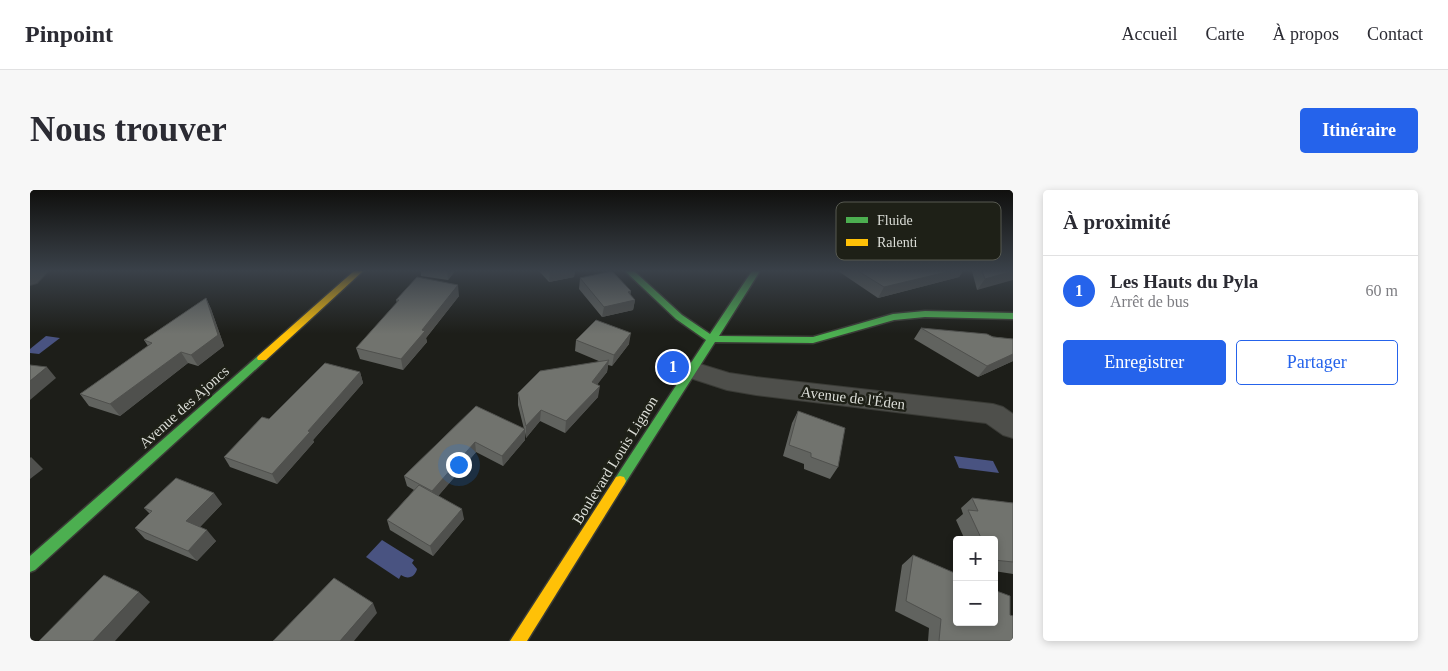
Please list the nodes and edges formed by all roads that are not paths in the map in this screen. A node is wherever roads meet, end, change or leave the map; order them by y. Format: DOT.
graph roads {
  1 [pos="335,292"];
  2 [pos="651,292"];
  3 [pos="742,292"];
  4 [pos="1013,316"];
  5 [pos="712,339"];
  6 [pos="690,369"];
  7 [pos="1006,419"];
  8 [pos="30,565"];
  9 [pos="518,641"];
  1 -- 8 [label="street, Avenue des Ajoncs"];
  2 -- 5 [label="street"];
  3 -- 5 [label="street, Boulevard Louis Lignon"];
  4 -- 5 [label="street"];
  5 -- 6 [label="street, Boulevard Louis Lignon"];
  6 -- 7 [label="street, Avenue de l'Éden"];
  6 -- 9 [label="street, Boulevard Louis Lignon"];
}
